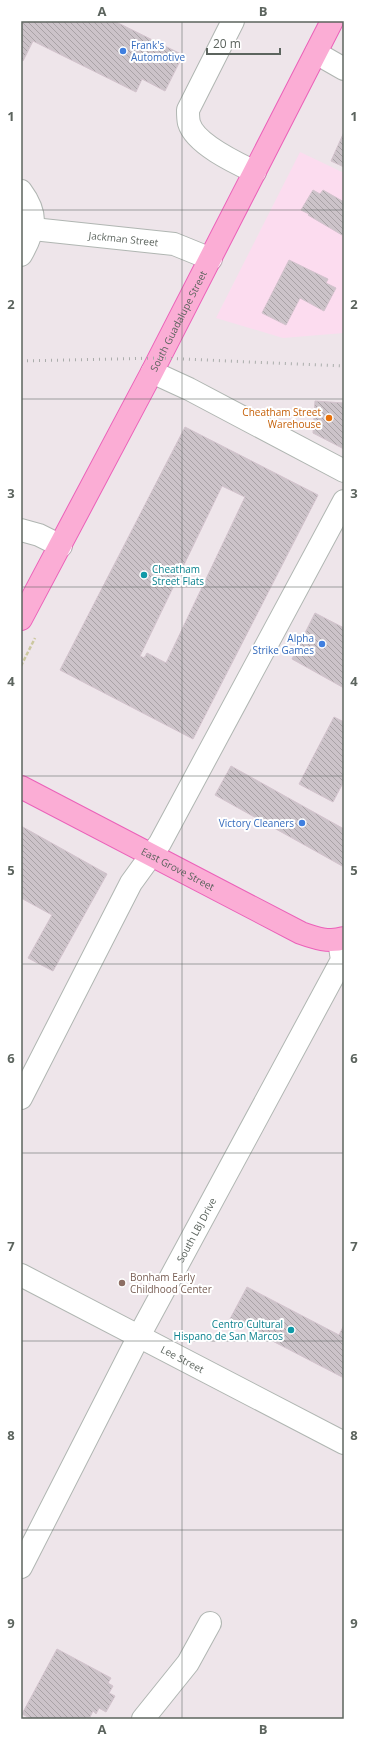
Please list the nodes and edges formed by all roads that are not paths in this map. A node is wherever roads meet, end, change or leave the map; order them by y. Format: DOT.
graph roads {
  1 [pos="233,21"];
  2 [pos="332,21"];
  3 [pos="316,53"];
  4 [pos="344,69"];
  5 [pos="255,172"];
  6 [pos="21,191"];
  7 [pos="34,229"];
  8 [pos="21,255"];
  9 [pos="211,259"];
  10 [pos="152,372"];
  11 [pos="344,471"];
  12 [pos="344,501"];
  13 [pos="21,530"];
  14 [pos="60,546"];
  15 [pos="21,620"];
  16 [pos="21,787"];
  17 [pos="152,854"];
  18 [pos="342,950"];
  19 [pos="21,1098"];
  20 [pos="21,1275"];
  21 [pos="140,1336"];
  22 [pos="344,1443"];
  23 [pos="21,1567"];
  24 [pos="210,1623"];
  25 [pos="143,1719"];
  1 -- 5 [label="street"];
  2 -- 3 [label="main road, South Guadalupe Street"];
  3 -- 4 [label="street"];
  3 -- 5 [label="main road, South Guadalupe Street"];
  5 -- 9 [label="main road, South Guadalupe Street"];
  6 -- 7 [label="street"];
  7 -- 8 [label="street"];
  7 -- 9 [label="street, Jackman Street"];
  9 -- 10 [label="main road, South Guadalupe Street"];
  10 -- 11 [label="street"];
  10 -- 14 [label="main road, South Guadalupe Street"];
  12 -- 17 [label="street"];
  13 -- 14 [label="street"];
  14 -- 15 [label="main road, South Guadalupe Street"];
  16 -- 17 [label="main road, East Grove Street"];
  17 -- 18 [label="main road, East Grove Street"];
  17 -- 19 [label="street"];
  18 -- 21 [label="street, South LBJ Drive"];
  20 -- 21 [label="street, Lee Street"];
  21 -- 22 [label="street, Lee Street"];
  21 -- 23 [label="street, South LBJ Drive"];
  24 -- 25 [label="street"];
}
